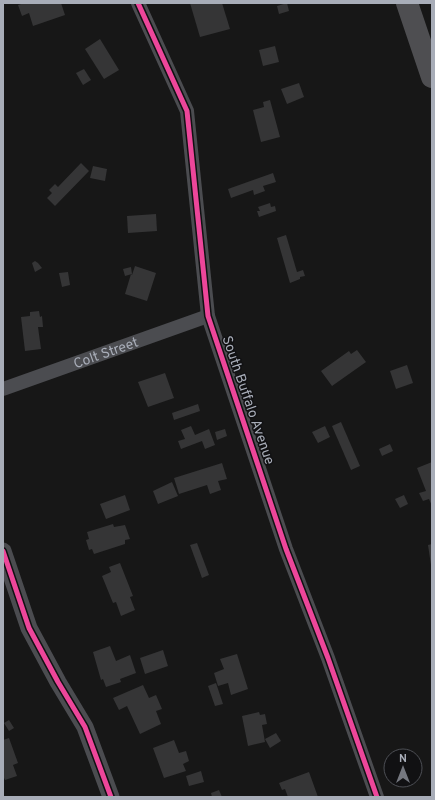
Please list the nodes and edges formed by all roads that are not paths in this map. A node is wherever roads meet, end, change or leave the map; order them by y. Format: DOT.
graph roads {
  1 [pos="138,3"];
  2 [pos="407,3"];
  3 [pos="432,77"];
  4 [pos="208,316"];
  5 [pos="3,389"];
  6 [pos="3,551"];
  7 [pos="111,797"];
  8 [pos="377,797"];
  1 -- 4 [label="street, South Buffalo Avenue"];
  2 -- 3 [label="highway"];
  4 -- 5 [label="street, Colt Street"];
  4 -- 8 [label="street, South Buffalo Avenue"];
  6 -- 7 [label="street"];
}
